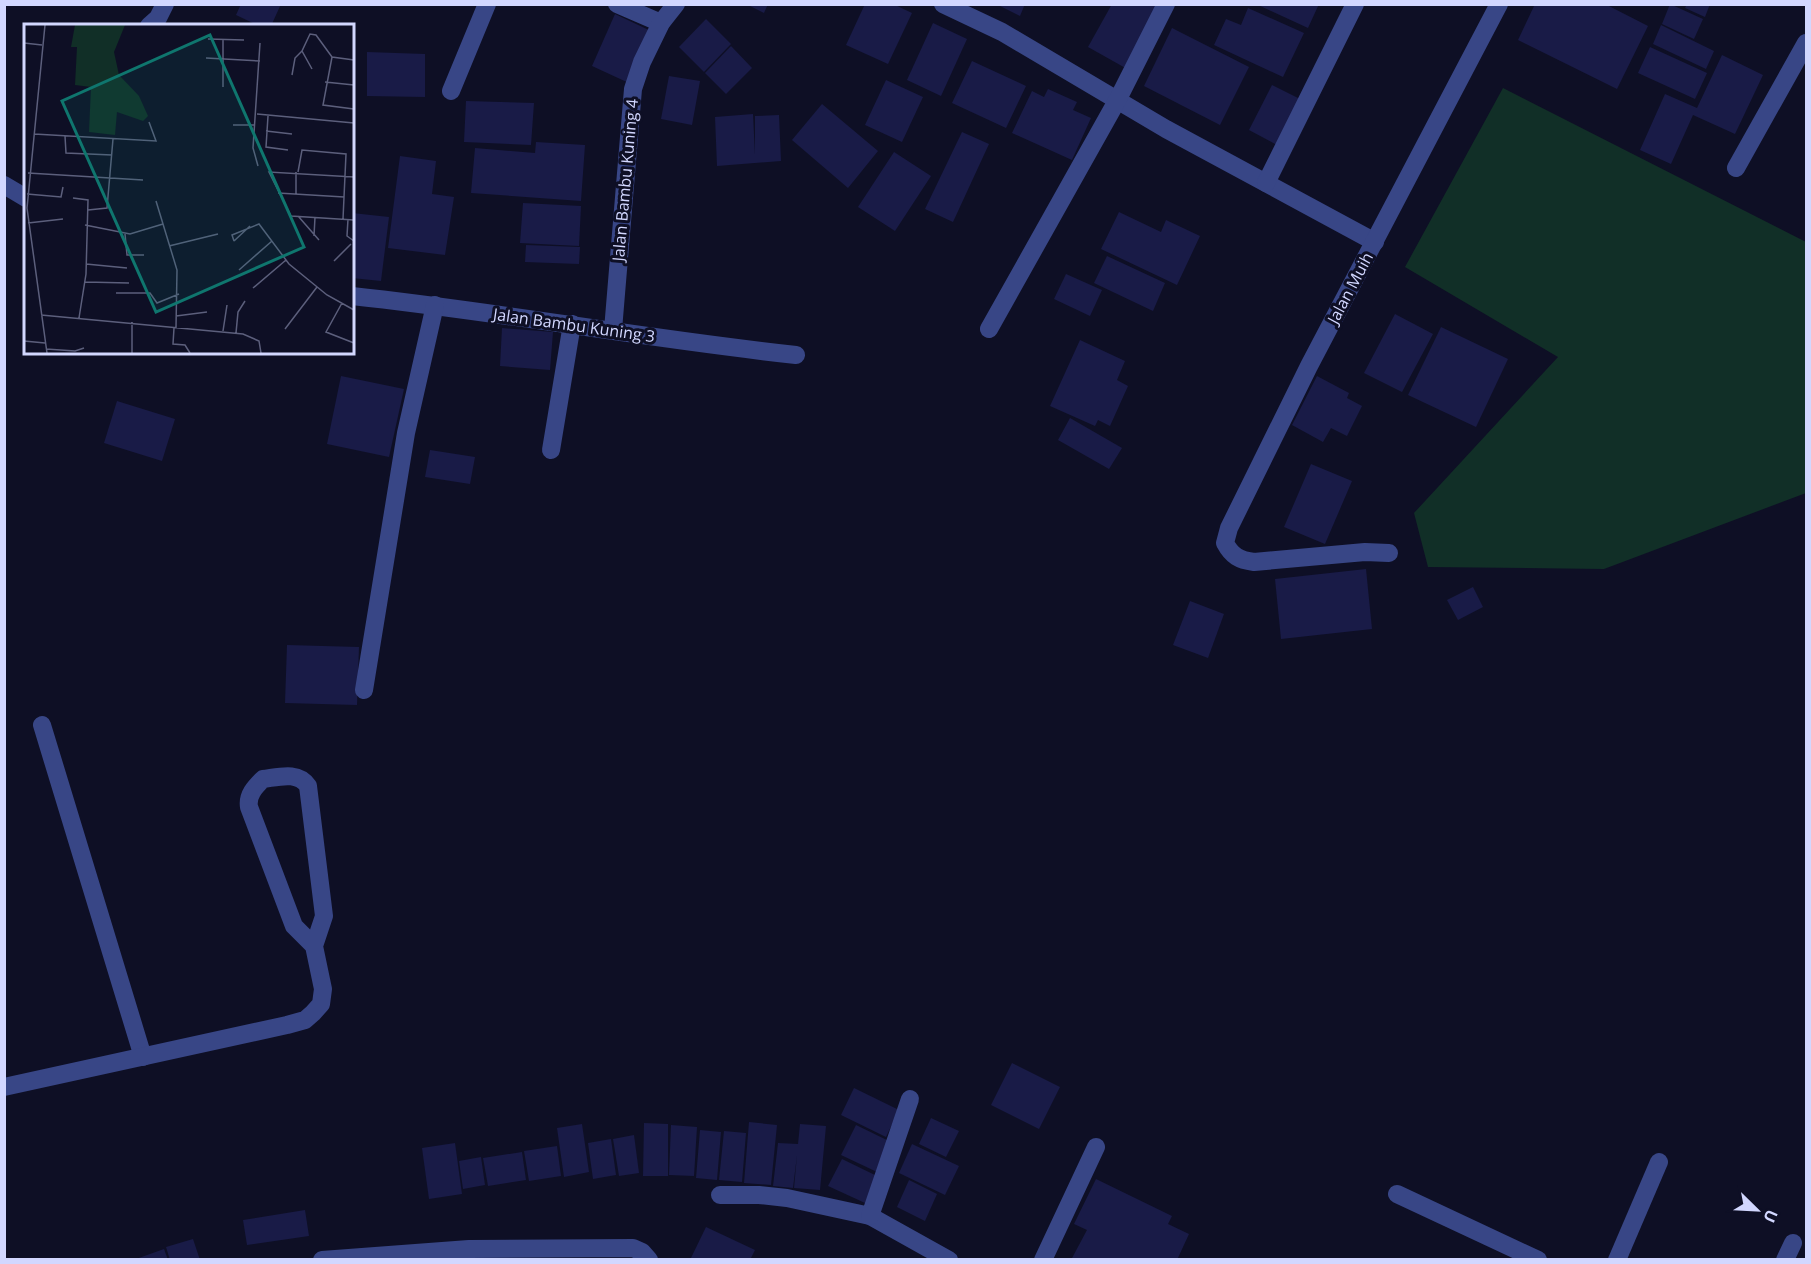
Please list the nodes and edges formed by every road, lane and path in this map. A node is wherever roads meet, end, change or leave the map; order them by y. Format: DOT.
graph roads {
  1 [pos="165,4"];
  2 [pos="488,4"];
  3 [pos="617,4"];
  4 [pos="676,4"];
  5 [pos="943,4"];
  6 [pos="1166,4"];
  7 [pos="1355,4"];
  8 [pos="1500,4"];
  9 [pos="661,23"];
  10 [pos="151,24"];
  11 [pos="1806,43"];
  12 [pos="451,91"];
  13 [pos="1118,99"];
  14 [pos="1736,168"];
  15 [pos="1266,183"];
  16 [pos="4,185"];
  17 [pos="24,197"];
  18 [pos="1375,242"];
  19 [pos="354,296"];
  20 [pos="435,305"];
  21 [pos="572,324"];
  22 [pos="989,329"];
  23 [pos="613,330"];
  24 [pos="796,356"];
  25 [pos="551,450"];
  26 [pos="1389,553"];
  27 [pos="364,690"];
  28 [pos="42,725"];
  29 [pos="314,946"];
  30 [pos="143,1057"];
  31 [pos="4,1087"];
  32 [pos="910,1099"];
  33 [pos="1096,1147"];
  34 [pos="1659,1162"];
  35 [pos="1397,1194"];
  36 [pos="720,1195"];
  37 [pos="870,1216"];
  38 [pos="1793,1243"];
  39 [pos="466,1254"];
  40 [pos="322,1260"];
  41 [pos="650,1260"];
  42 [pos="949,1260"];
  43 [pos="1043,1260"];
  44 [pos="1538,1260"];
  45 [pos="1617,1260"];
  46 [pos="1785,1260"];
  1 -- 10 [label="street"];
  2 -- 12 [label="street"];
  3 -- 9 [label="street"];
  4 -- 9 [label="street, Jalan Bambu Kuning 4"];
  5 -- 13 [label="street"];
  6 -- 13 [label="street"];
  7 -- 15 [label="street"];
  8 -- 18 [label="street, Jalan Muih"];
  9 -- 23 [label="street, Jalan Bambu Kuning 4"];
  11 -- 14 [label="street"];
  13 -- 15 [label="street"];
  13 -- 22 [label="street"];
  15 -- 18 [label="street"];
  16 -- 17 [label="street"];
  18 -- 26 [label="street, Jalan Muih"];
  19 -- 20 [label="street, Jalan Bambu Kuning 3"];
  20 -- 21 [label="street, Jalan Bambu Kuning 3"];
  20 -- 27 [label="street"];
  21 -- 23 [label="street, Jalan Bambu Kuning 3"];
  21 -- 25 [label="street"];
  23 -- 24 [label="street, Jalan Bambu Kuning 3"];
  28 -- 30 [label="street"];
  29 -- 29 [label="street"];
  29 -- 30 [label="street"];
  30 -- 31 [label="street"];
  32 -- 37 [label="street"];
  33 -- 43 [label="street"];
  34 -- 45 [label="street"];
  35 -- 44 [label="street"];
  36 -- 37 [label="street"];
  37 -- 42 [label="street"];
  38 -- 46 [label="street"];
  39 -- 40 [label="street"];
  39 -- 41 [label="street"];
}
